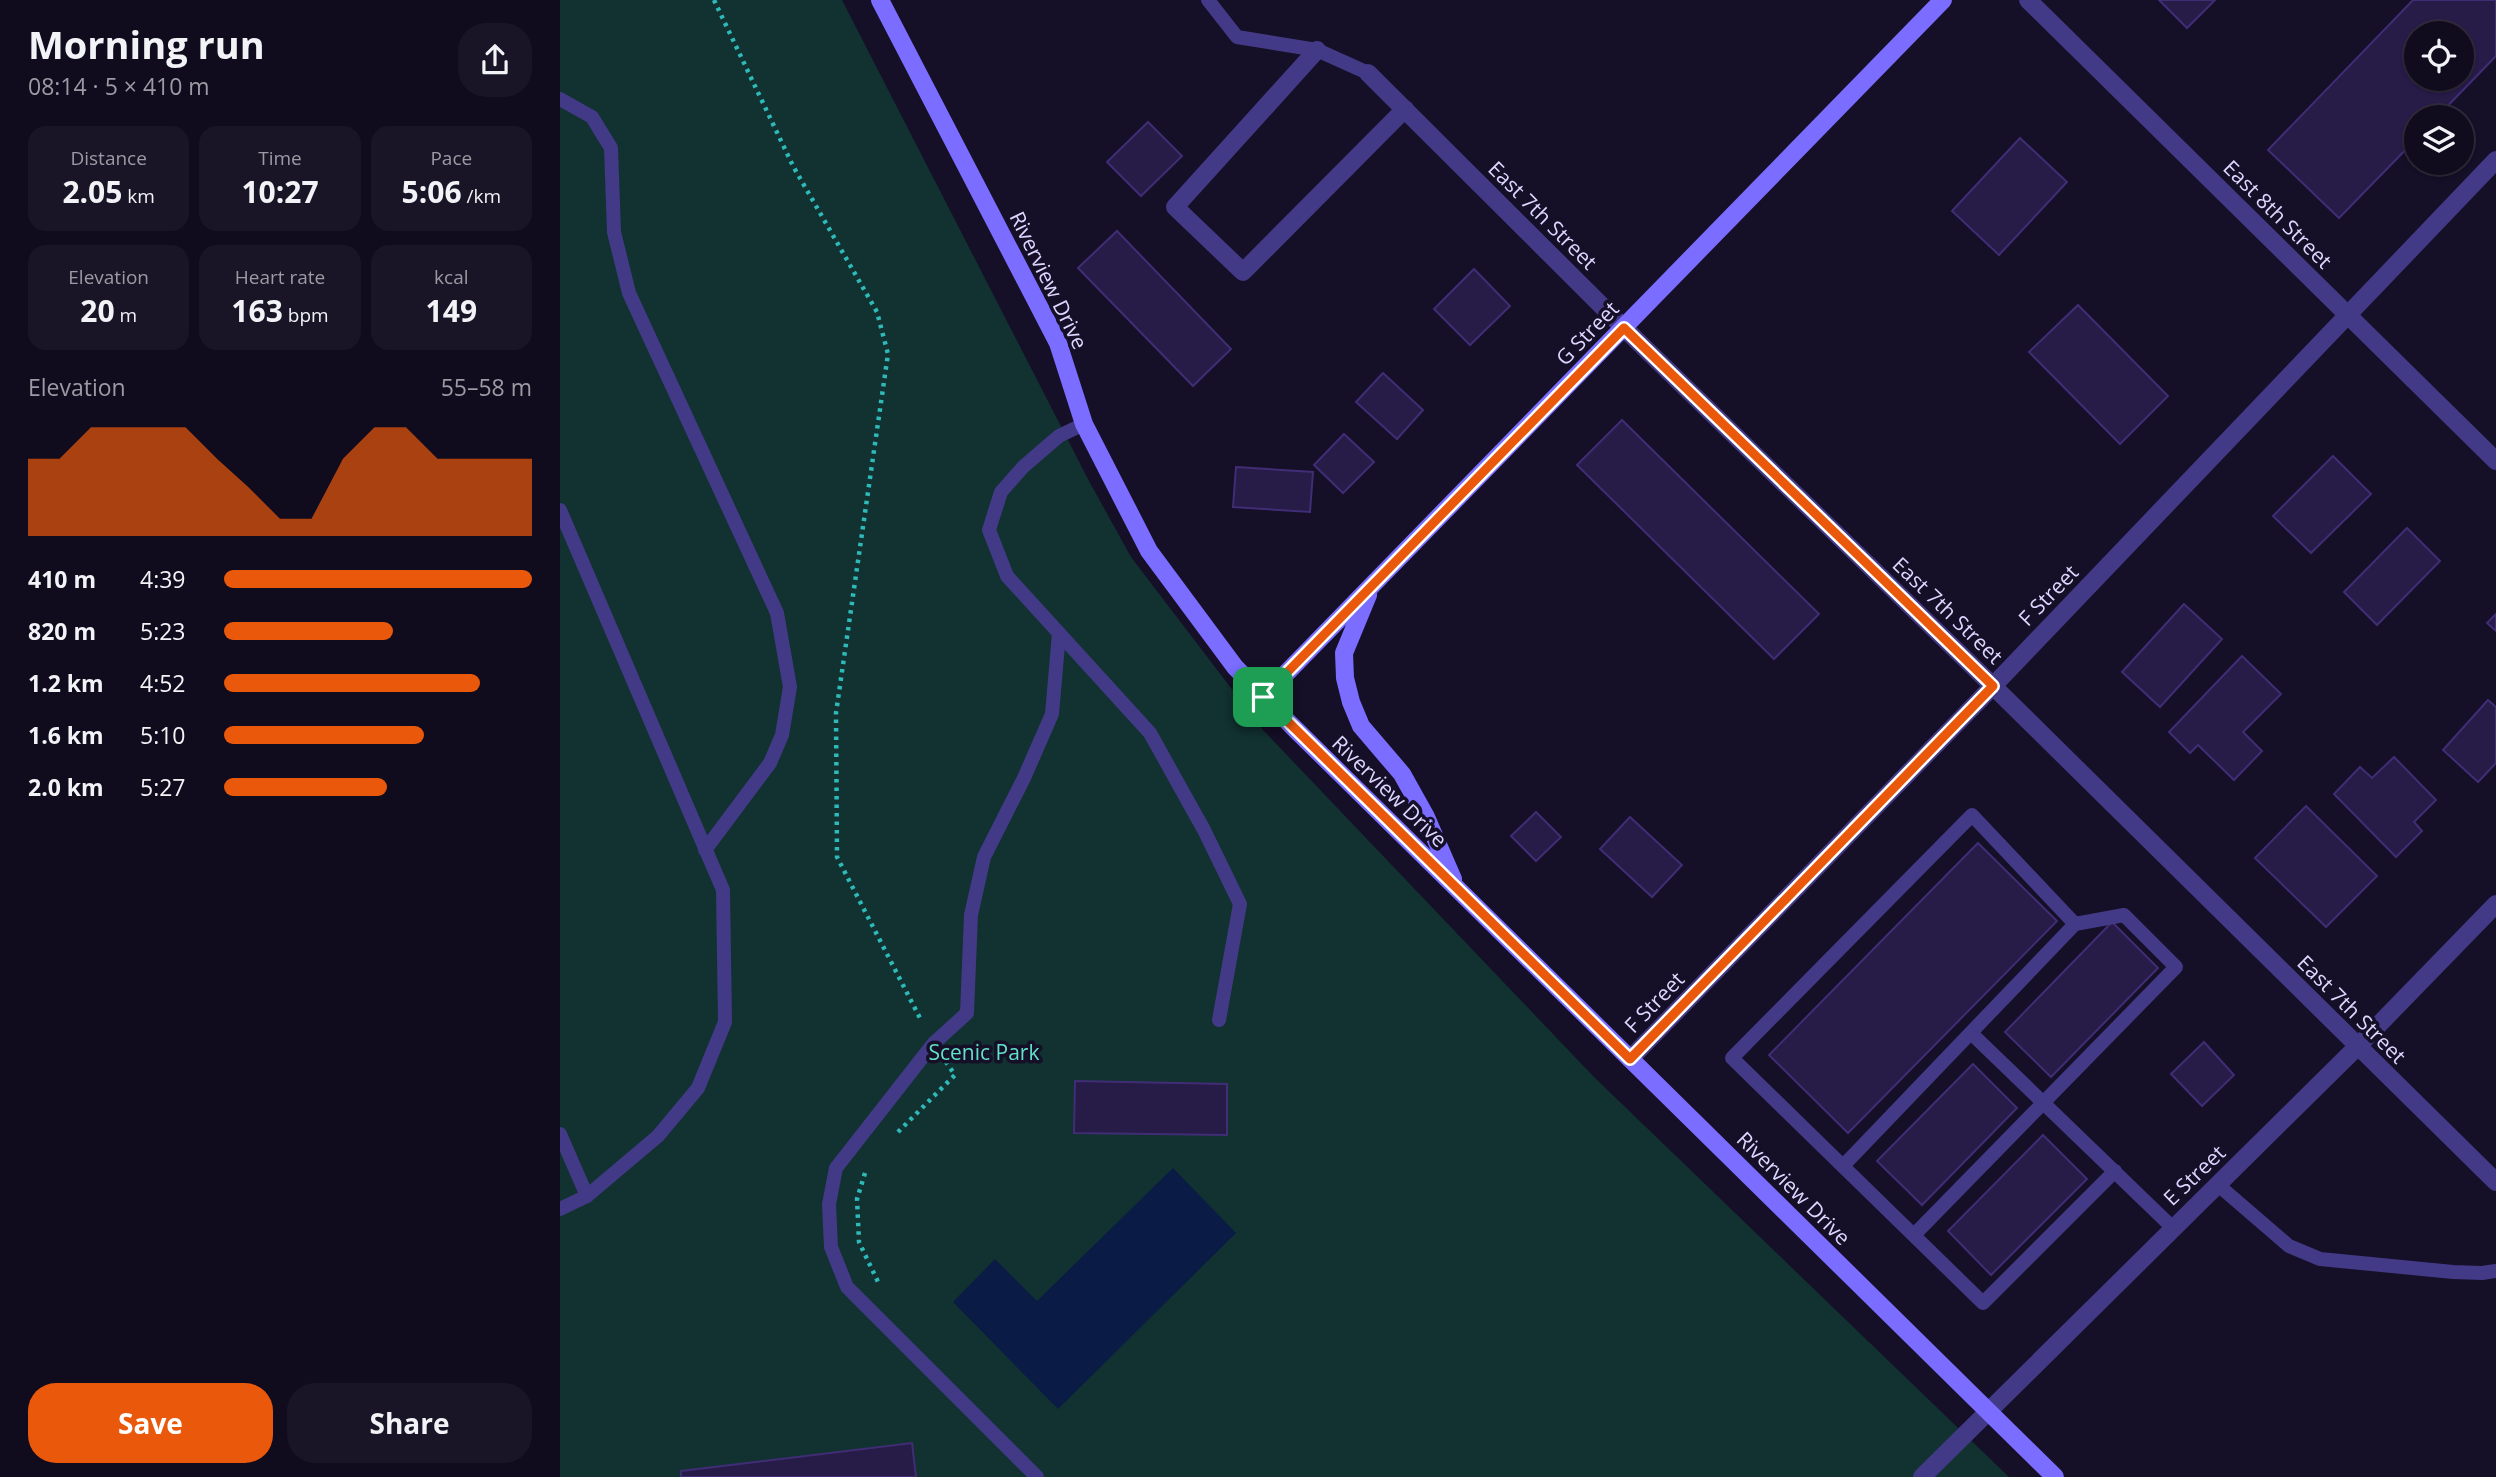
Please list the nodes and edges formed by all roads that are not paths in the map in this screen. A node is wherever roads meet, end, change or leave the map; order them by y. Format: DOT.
graph roads {
  1 [pos="880,0"];
  2 [pos="1208,0"];
  3 [pos="1943,0"];
  4 [pos="2028,0"];
  5 [pos="1317,50"];
  6 [pos="1368,73"];
  7 [pos="560,99"];
  8 [pos="1405,109"];
  9 [pos="2496,160"];
  10 [pos="2347,314"];
  11 [pos="1624,328"];
  12 [pos="1084,424"];
  13 [pos="2496,461"];
  14 [pos="560,510"];
  15 [pos="1371,587"];
  16 [pos="1059,633"];
  17 [pos="1993,686"];
  18 [pos="1263,697"];
  19 [pos="705,850"];
  20 [pos="1458,889"];
  21 [pos="2496,904"];
  22 [pos="2075,924"];
  23 [pos="1220,1020"];
  24 [pos="1972,1034"];
  25 [pos="2358,1046"];
  26 [pos="1630,1059"];
  27 [pos="2044,1103"];
  28 [pos="560,1134"];
  29 [pos="1843,1166"];
  30 [pos="2115,1171"];
  31 [pos="2496,1182"];
  32 [pos="2217,1184"];
  33 [pos="587,1196"];
  34 [pos="560,1209"];
  35 [pos="2173,1228"];
  36 [pos="1914,1235"];
  37 [pos="2496,1270"];
  38 [pos="1988,1410"];
  39 [pos="1037,1477"];
  40 [pos="1922,1477"];
  41 [pos="2055,1477"];
  1 -- 12 [label="main road, Riverview Drive"];
  2 -- 5 [label="lane"];
  3 -- 11 [label="main road, G Street"];
  4 -- 10 [label="street, East 8th Street"];
  5 -- 6 [label="lane"];
  5 -- 8 [label="street"];
  6 -- 8 [label="street, East 7th Street"];
  7 -- 19 [label="lane"];
  8 -- 11 [label="street, East 7th Street"];
  9 -- 10 [label="street, F Street"];
  10 -- 13 [label="street, East 8th Street"];
  10 -- 17 [label="street, F Street"];
  11 -- 15 [label="main road, G Street"];
  11 -- 17 [label="street, East 7th Street"];
  12 -- 16 [label="lane"];
  12 -- 18 [label="main road, Riverview Drive"];
  14 -- 19 [label="lane"];
  15 -- 18 [label="main road, G Street"];
  15 -- 20 [label="main road"];
  16 -- 23 [label="lane"];
  16 -- 39 [label="lane"];
  17 -- 25 [label="street, East 7th Street"];
  17 -- 26 [label="street, F Street"];
  18 -- 20 [label="main road, Riverview Drive"];
  19 -- 33 [label="lane"];
  20 -- 26 [label="main road, Riverview Drive"];
  21 -- 25 [label="street, E Street"];
  22 -- 24 [label="lane"];
  22 -- 27 [label="lane"];
  22 -- 29 [label="lane"];
  24 -- 27 [label="lane"];
  24 -- 29 [label="lane"];
  25 -- 31 [label="street, East 7th Street"];
  25 -- 32 [label="street, E Street"];
  26 -- 38 [label="main road, Riverview Drive"];
  27 -- 30 [label="lane"];
  27 -- 36 [label="lane"];
  28 -- 33 [label="lane"];
  29 -- 36 [label="lane"];
  30 -- 35 [label="lane"];
  30 -- 36 [label="lane"];
  32 -- 35 [label="street, E Street"];
  32 -- 37 [label="lane"];
  33 -- 34 [label="lane"];
  35 -- 38 [label="street, E Street"];
  38 -- 40 [label="street, E Street"];
  38 -- 41 [label="main road, Riverview Drive"];
}
